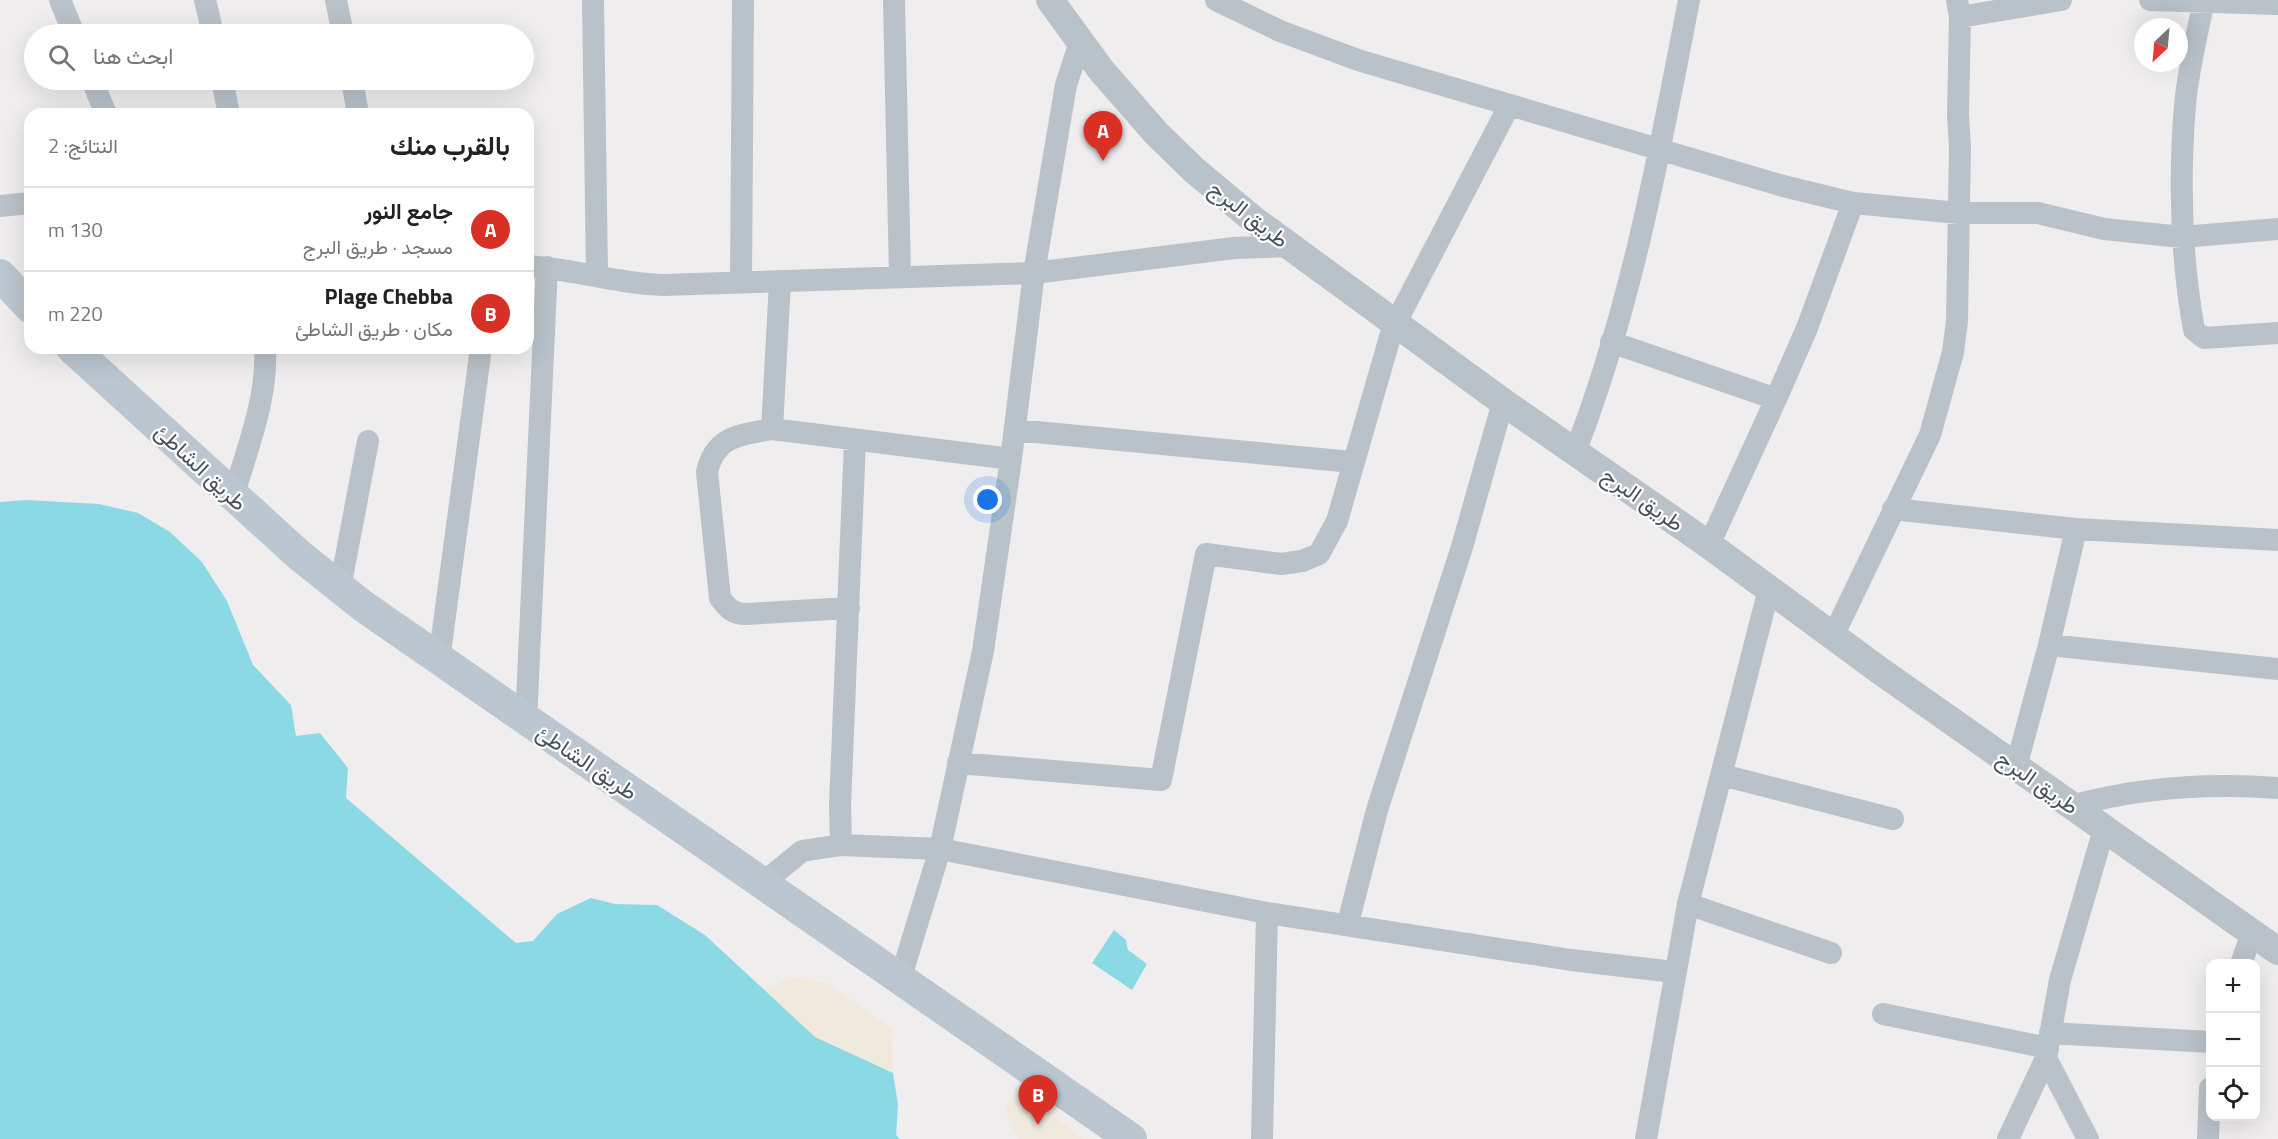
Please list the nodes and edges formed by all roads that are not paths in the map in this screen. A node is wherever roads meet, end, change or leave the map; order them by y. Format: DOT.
graph roads {
  1 [pos="60,0"];
  2 [pos="205,0"];
  3 [pos="336,0"];
  4 [pos="593,0"];
  5 [pos="743,0"];
  6 [pos="894,0"];
  7 [pos="1050,0"];
  8 [pos="1216,0"];
  9 [pos="1689,0"];
  10 [pos="2061,0"];
  11 [pos="2150,0"];
  12 [pos="2204,0"];
  13 [pos="2278,4"];
  14 [pos="1959,9"];
  15 [pos="70,24"];
  16 [pos="211,24"];
  17 [pos="341,24"];
  18 [pos="1080,42"];
  19 [pos="96,90"];
  20 [pos="224,90"];
  21 [pos="354,90"];
  22 [pos="1509,106"];
  23 [pos="104,108"];
  24 [pos="228,108"];
  25 [pos="357,108"];
  26 [pos="1660,150"];
  27 [pos="24,203"];
  28 [pos="1852,203"];
  29 [pos="0,206"];
  30 [pos="1959,213"];
  31 [pos="2278,230"];
  32 [pos="2182,237"];
  33 [pos="1289,246"];
  34 [pos="538,267"];
  35 [pos="1034,273"];
  36 [pos="597,275"];
  37 [pos="0,276"];
  38 [pos="900,276"];
  39 [pos="780,282"];
  40 [pos="741,283"];
  41 [pos="24,300"];
  42 [pos="1395,323"];
  43 [pos="2278,333"];
  44 [pos="1611,342"];
  45 [pos="79,354"];
  46 [pos="265,354"];
  47 [pos="480,354"];
  48 [pos="1776,399"];
  49 [pos="1503,402"];
  50 [pos="772,429"];
  51 [pos="1015,430"];
  52 [pos="368,441"];
  53 [pos="855,441"];
  54 [pos="1575,452"];
  55 [pos="1011,459"];
  56 [pos="1352,462"];
  57 [pos="233,496"];
  58 [pos="1893,510"];
  59 [pos="2076,529"];
  60 [pos="2278,540"];
  61 [pos="1709,545"];
  62 [pos="340,588"];
  63 [pos="1769,589"];
  64 [pos="849,608"];
  65 [pos="1833,636"];
  66 [pos="2049,645"];
  67 [pos="438,660"];
  68 [pos="2278,669"];
  69 [pos="526,721"];
  70 [pos="958,764"];
  71 [pos="2016,766"];
  72 [pos="1722,775"];
  73 [pos="2278,788"];
  74 [pos="2071,806"];
  75 [pos="1893,819"];
  76 [pos="2104,829"];
  77 [pos="841,845"];
  78 [pos="940,849"];
  79 [pos="763,884"];
  80 [pos="1688,904"];
  81 [pos="1267,912"];
  82 [pos="1348,923"];
  83 [pos="2252,933"];
  84 [pos="2278,951"];
  85 [pos="1831,953"];
  86 [pos="2242,959"];
  87 [pos="1674,972"];
  88 [pos="900,980"];
  89 [pos="1883,1014"];
  90 [pos="2206,1042"];
  91 [pos="2048,1047"];
  92 [pos="2209,1121"];
  93 [pos="1131,1139"];
  94 [pos="1262,1139"];
  95 [pos="1646,1139"];
  96 [pos="2008,1139"];
  97 [pos="2088,1139"];
  98 [pos="2208,1139"];
  1 -- 15 [label="street"];
  2 -- 16 [label="street"];
  3 -- 17 [label="street"];
  4 -- 36 [label="street"];
  5 -- 40 [label="street"];
  6 -- 38 [label="street"];
  7 -- 18 [label="street, طريق البرج"];
  8 -- 22 [label="street"];
  9 -- 26 [label="street"];
  10 -- 14 [label="street"];
  11 -- 12 [label="street"];
  12 -- 13 [label="street"];
  12 -- 32 [label="street"];
  14 -- 30 [label="street"];
  18 -- 33 [label="street, طريق البرج"];
  18 -- 35 [label="street"];
  19 -- 23 [label="street"];
  20 -- 24 [label="street"];
  21 -- 25 [label="street"];
  22 -- 26 [label="street"];
  22 -- 42 [label="street"];
  26 -- 28 [label="street"];
  26 -- 44 [label="street"];
  27 -- 29 [label="street"];
  28 -- 30 [label="street"];
  28 -- 48 [label="street"];
  30 -- 32 [label="street"];
  30 -- 58 [label="street"];
  31 -- 32 [label="street"];
  32 -- 43 [label="street"];
  33 -- 35 [label="street"];
  33 -- 42 [label="street, طريق البرج"];
  34 -- 36 [label="street"];
  34 -- 69 [label="street"];
  35 -- 38 [label="street"];
  35 -- 51 [label="street"];
  36 -- 40 [label="street"];
  37 -- 41 [label="main road"];
  38 -- 39 [label="street"];
  39 -- 40 [label="street"];
  39 -- 50 [label="street"];
  42 -- 49 [label="street, طريق البرج"];
  42 -- 56 [label="street"];
  44 -- 48 [label="street"];
  44 -- 54 [label="street"];
  45 -- 57 [label="main road, طريق الشاطئ"];
  46 -- 57 [label="street"];
  47 -- 67 [label="street"];
  48 -- 61 [label="street"];
  49 -- 54 [label="street, طريق البرج"];
  49 -- 82 [label="street"];
  50 -- 53 [label="street"];
  50 -- 64 [label="street"];
  51 -- 55 [label="street"];
  51 -- 56 [label="street"];
  52 -- 62 [label="street"];
  53 -- 55 [label="street"];
  53 -- 64 [label="street"];
  54 -- 61 [label="street, طريق البرج"];
  55 -- 70 [label="street"];
  56 -- 70 [label="street"];
  57 -- 62 [label="main road, طريق الشاطئ"];
  58 -- 59 [label="street"];
  58 -- 65 [label="street"];
  59 -- 60 [label="street"];
  59 -- 66 [label="street"];
  61 -- 63 [label="street, طريق البرج"];
  62 -- 67 [label="main road, طريق الشاطئ"];
  63 -- 65 [label="street, طريق البرج"];
  63 -- 72 [label="street"];
  64 -- 77 [label="street"];
  65 -- 71 [label="street, طريق البرج"];
  66 -- 68 [label="street"];
  66 -- 71 [label="street"];
  67 -- 69 [label="main road, طريق الشاطئ"];
  69 -- 79 [label="main road, طريق الشاطئ"];
  70 -- 78 [label="street"];
  71 -- 74 [label="street, طريق البرج"];
  72 -- 75 [label="street"];
  72 -- 80 [label="street"];
  73 -- 74 [label="street"];
  74 -- 76 [label="street, طريق البرج"];
  76 -- 83 [label="street, طريق البرج"];
  76 -- 91 [label="street"];
  77 -- 78 [label="street"];
  77 -- 79 [label="street"];
  78 -- 81 [label="street"];
  78 -- 88 [label="street"];
  79 -- 88 [label="main road, طريق الشاطئ"];
  80 -- 85 [label="street"];
  80 -- 87 [label="street"];
  81 -- 82 [label="street"];
  81 -- 94 [label="street"];
  82 -- 87 [label="street"];
  83 -- 84 [label="street, طريق البرج"];
  83 -- 86 [label="street"];
  87 -- 95 [label="street"];
  88 -- 93 [label="main road, طريق الشاطئ"];
  89 -- 91 [label="street"];
  90 -- 91 [label="street"];
  91 -- 96 [label="street"];
  91 -- 97 [label="street"];
  92 -- 98 [label="street"];
}
